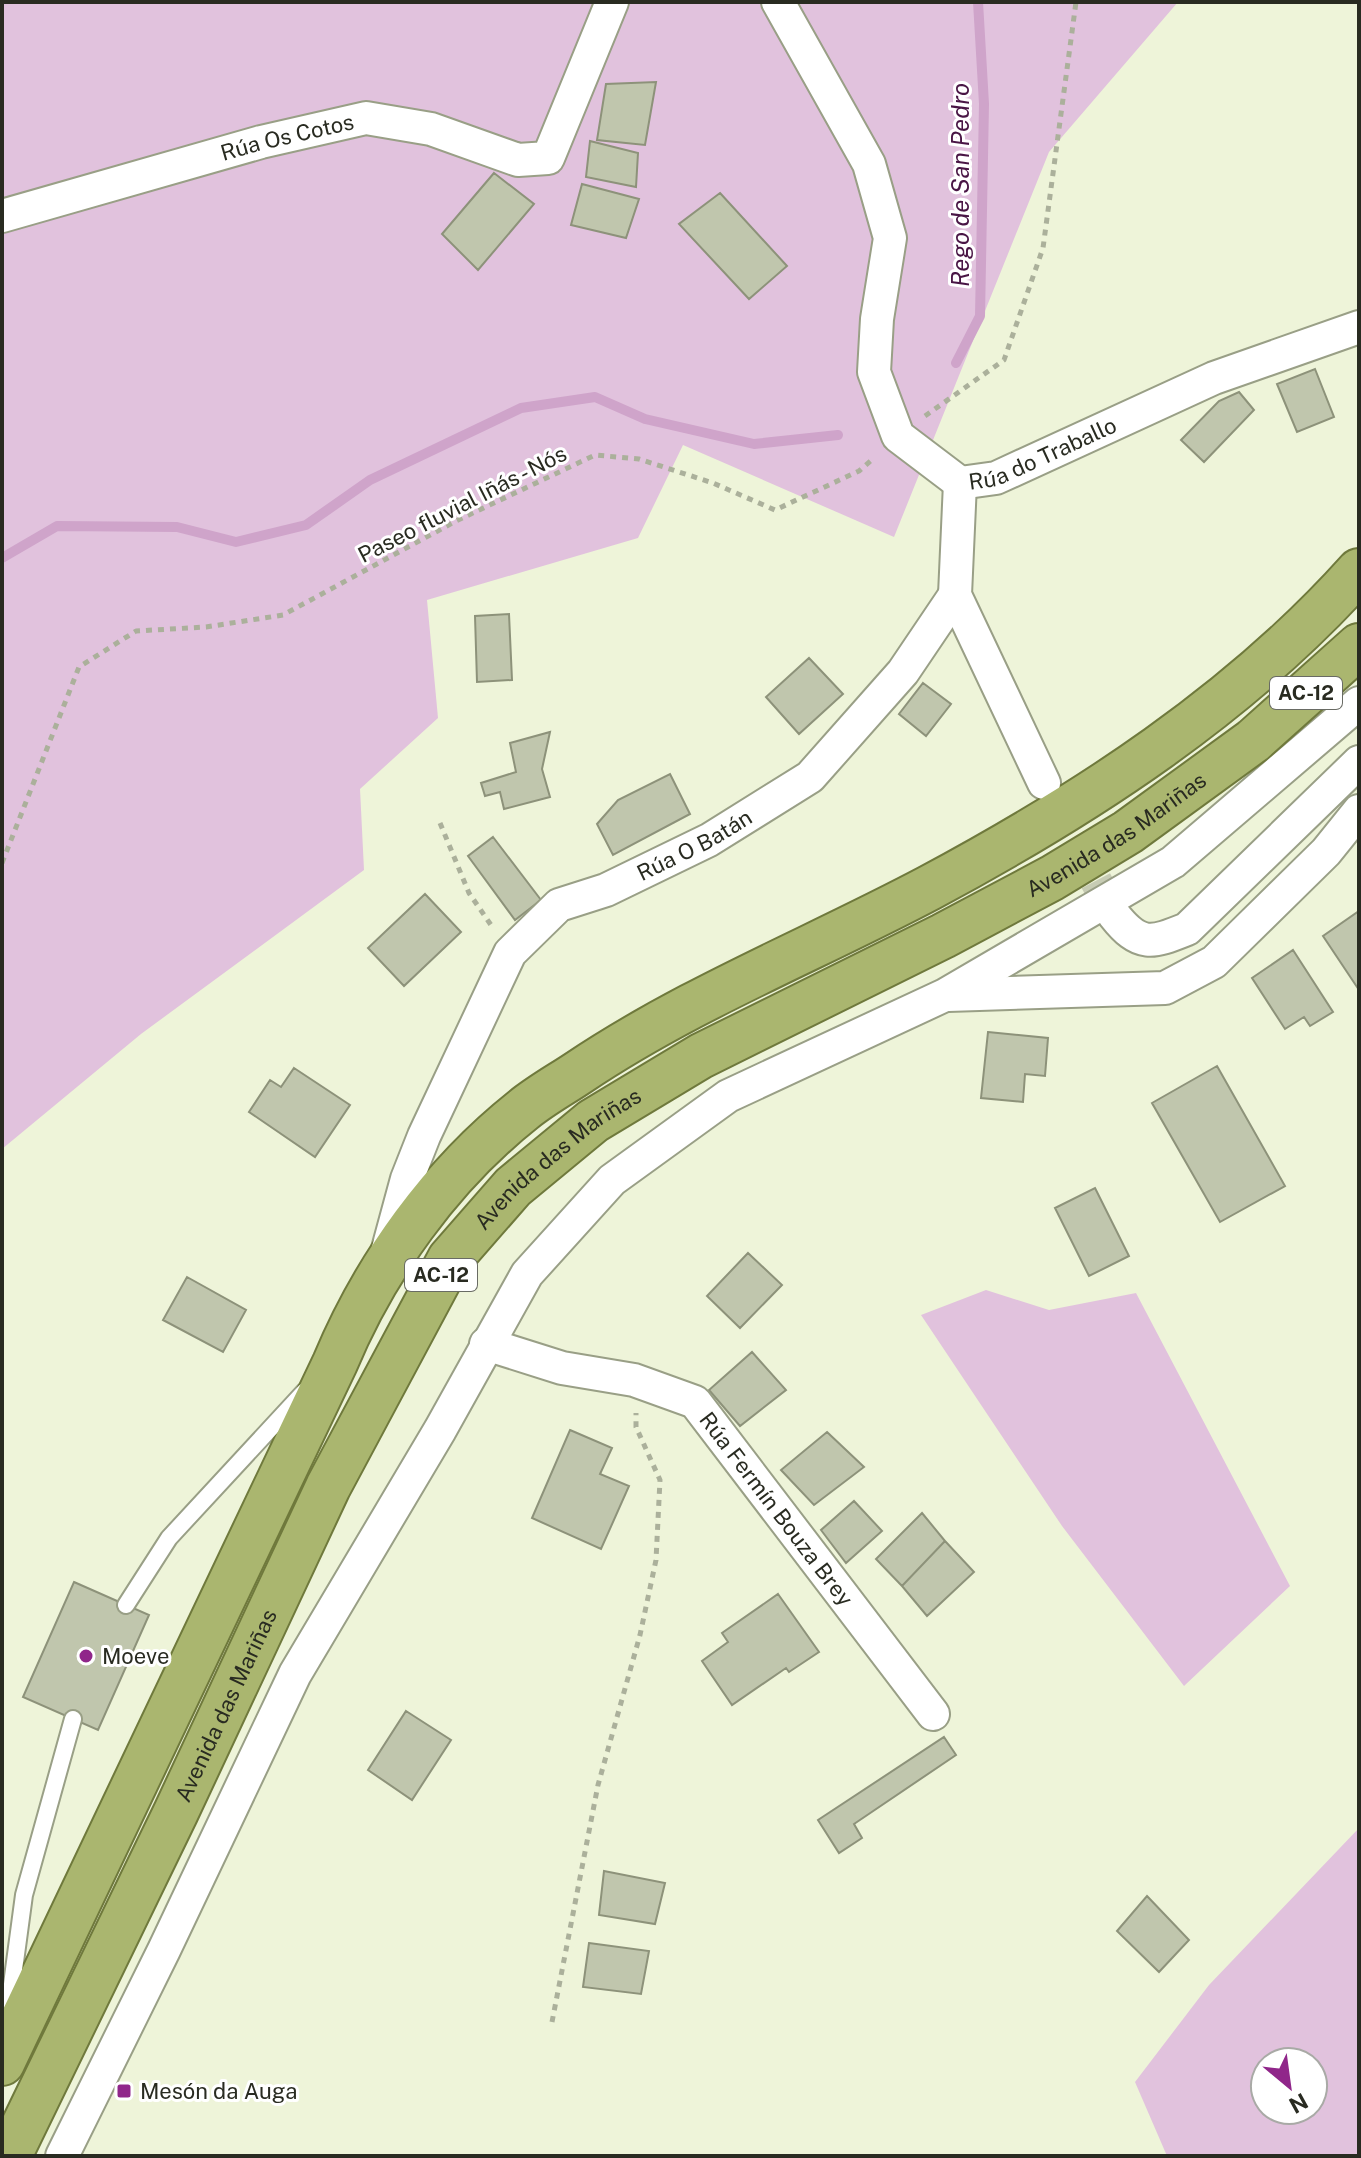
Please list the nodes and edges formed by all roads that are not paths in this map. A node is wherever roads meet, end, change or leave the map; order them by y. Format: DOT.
graph roads {
  1 [pos="612,2"];
  2 [pos="778,2"];
  3 [pos="2,216"];
  4 [pos="1359,327"];
  5 [pos="960,483"];
  6 [pos="1359,571"];
  7 [pos="955,595"];
  8 [pos="1359,646"];
  9 [pos="1359,703"];
  10 [pos="1359,762"];
  11 [pos="1044,783"];
  12 [pos="1359,811"];
  13 [pos="1114,915"];
  14 [pos="945,995"];
  15 [pos="382,1272"];
  16 [pos="486,1344"];
  17 [pos="335,1363"];
  18 [pos="126,1605"];
  19 [pos="933,1714"];
  20 [pos="73,1719"];
  21 [pos="2,2043"];
  22 [pos="2,2063"];
  23 [pos="9,2156"];
  24 [pos="62,2156"];
  1 -- 3 [label="street, Rúa Os Cotos"];
  2 -- 5 [label="street, Rúa do Traballo"];
  4 -- 5 [label="street, Rúa do Traballo"];
  5 -- 7 [label="street"];
  6 -- 15 [label="highway, AC-12"];
  7 -- 11 [label="street"];
  7 -- 15 [label="street, Rúa O Batán"];
  8 -- 23 [label="highway, Avenida das Mariñas / AC-12"];
  9 -- 14 [label="street"];
  10 -- 13 [label="street"];
  12 -- 14 [label="street"];
  14 -- 16 [label="street"];
  15 -- 17 [label="highway, AC-12"];
  16 -- 19 [label="street, Rúa Fermín Bouza Brey"];
  16 -- 24 [label="street"];
  17 -- 18 [label="lane"];
  17 -- 22 [label="highway, AC-12"];
  20 -- 21 [label="lane"];
}
